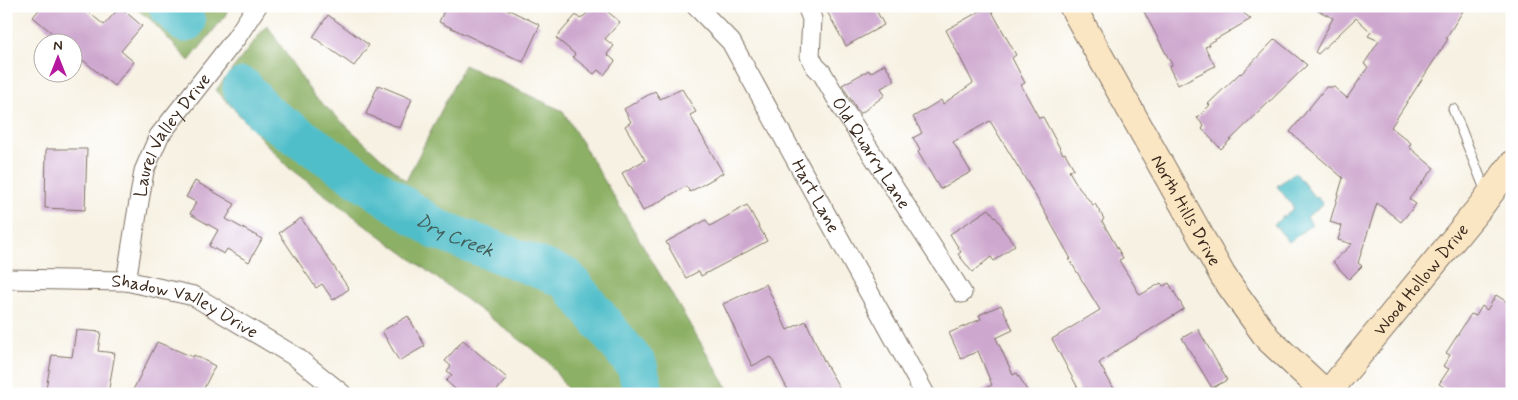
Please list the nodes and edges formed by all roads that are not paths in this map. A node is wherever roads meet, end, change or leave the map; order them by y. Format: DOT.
graph roads {
  1 [pos="257,6"];
  2 [pos="696,6"];
  3 [pos="807,6"];
  4 [pos="1072,6"];
  5 [pos="1453,109"];
  6 [pos="1512,164"];
  7 [pos="1488,197"];
  8 [pos="6,279"];
  9 [pos="126,281"];
  10 [pos="962,293"];
  11 [pos="342,394"];
  12 [pos="925,394"];
  13 [pos="1327,394"];
  1 -- 9 [label="street, Laurel Valley Drive"];
  2 -- 12 [label="street, Hart Lane"];
  3 -- 10 [label="street, Old Quarry Lane"];
  4 -- 13 [label="street, North Hills Drive"];
  5 -- 7 [label="lane"];
  6 -- 7 [label="street, Wood Hollow Drive"];
  7 -- 13 [label="street, Wood Hollow Drive"];
  8 -- 9 [label="street, Shadow Valley Drive"];
  9 -- 11 [label="street, Shadow Valley Drive"];
}
